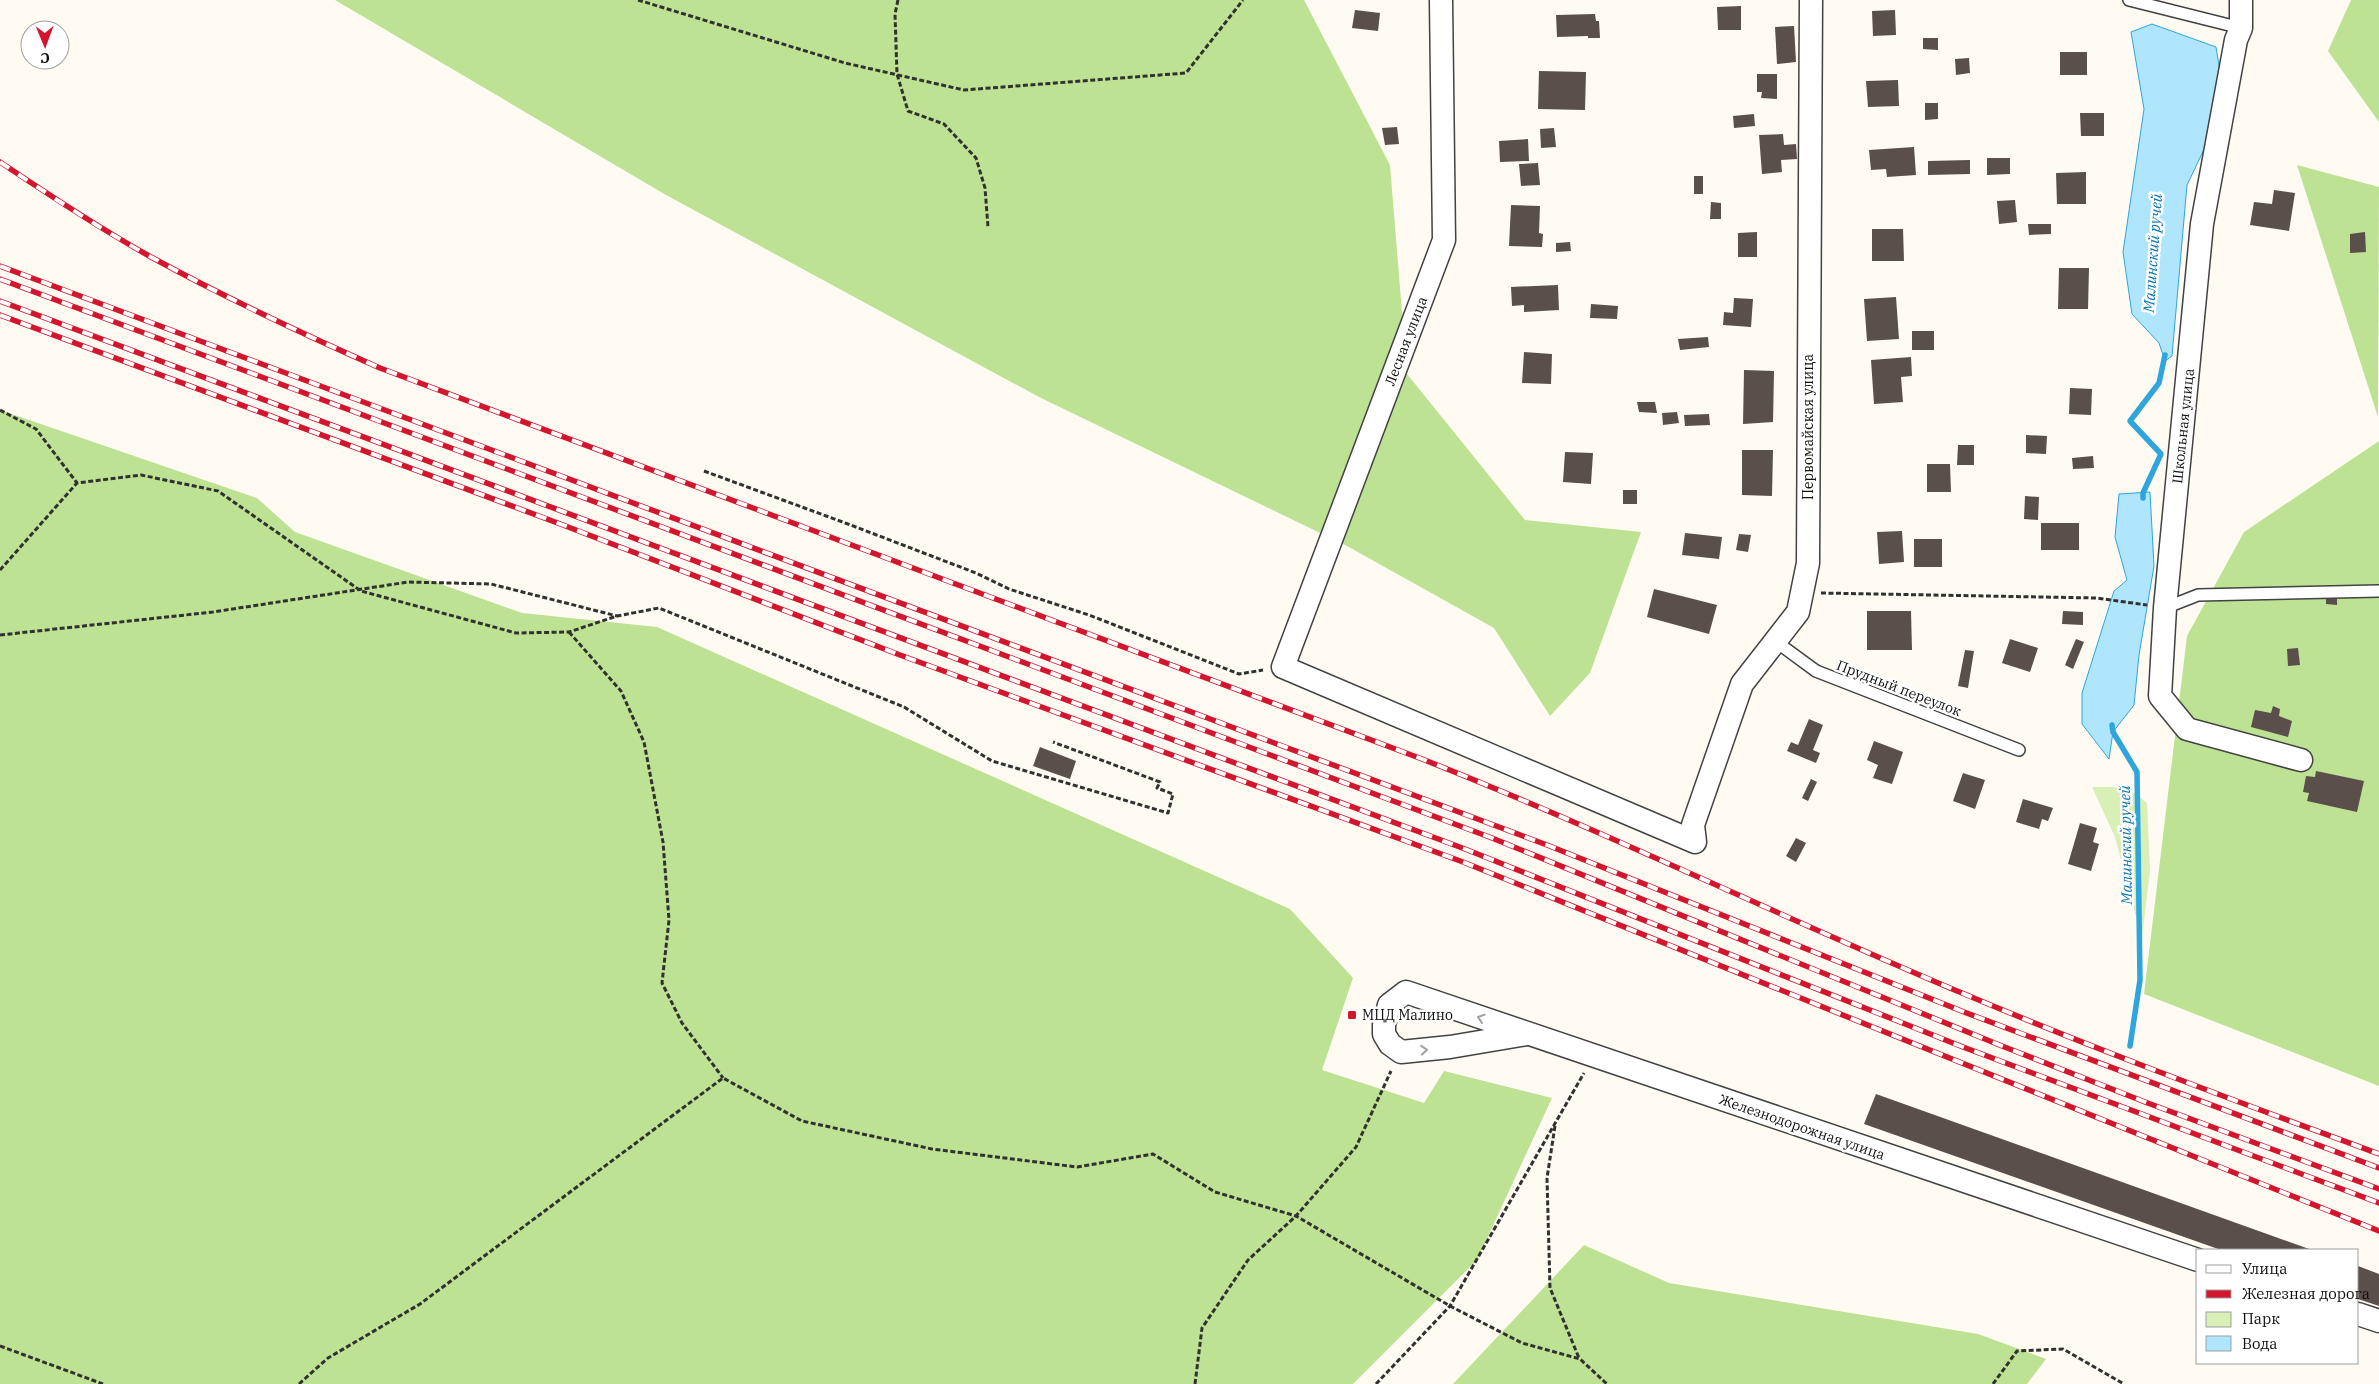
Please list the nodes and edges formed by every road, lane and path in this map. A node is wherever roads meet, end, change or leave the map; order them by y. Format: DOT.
graph roads {
  1 [pos="638,0"];
  2 [pos="898,0"];
  3 [pos="1243,0"];
  4 [pos="1441,0"];
  5 [pos="1811,0"];
  6 [pos="2129,0"];
  7 [pos="2241,0"];
  8 [pos="2240,28"];
  9 [pos="897,74"];
  10 [pos="988,227"];
  11 [pos="0,410"];
  12 [pos="704,471"];
  13 [pos="77,483"];
  14 [pos="0,570"];
  15 [pos="361,591"];
  16 [pos="1802,592"];
  17 [pos="2379,592"];
  18 [pos="2164,608"];
  19 [pos="617,616"];
  20 [pos="569,632"];
  21 [pos="0,635"];
  22 [pos="1776,641"];
  23 [pos="1283,667"];
  24 [pos="1053,742"];
  25 [pos="2019,750"];
  26 [pos="2301,760"];
  27 [pos="1527,1034"];
  28 [pos="1593,1057"];
  29 [pos="1391,1071"];
  30 [pos="724,1078"];
  31 [pos="1555,1123"];
  32 [pos="1296,1216"];
  33 [pos="2196,1259"];
  34 [pos="1450,1306"];
  35 [pos="2359,1314"];
  36 [pos="2379,1321"];
  37 [pos="0,1346"];
  38 [pos="1580,1359"];
  39 [pos="102,1384"];
  40 [pos="299,1384"];
  41 [pos="1195,1384"];
  42 [pos="1376,1384"];
  43 [pos="1607,1384"];
  44 [pos="1993,1384"];
  45 [pos="2124,1384"];
  1 -- 9 [label="path"];
  2 -- 9 [label="path"];
  3 -- 9 [label="path"];
  4 -- 23 [label="street, Лесная улица"];
  5 -- 16 [label="street, Первомайская улица"];
  6 -- 8 [label="lane"];
  7 -- 8 [label="street, Школьная улица"];
  8 -- 18 [label="street, Школьная улица"];
  9 -- 10 [label="path"];
  11 -- 13 [label="path"];
  12 -- 23 [label="path"];
  13 -- 14 [label="path"];
  13 -- 15 [label="path"];
  15 -- 19 [label="path"];
  15 -- 20 [label="path"];
  15 -- 21 [label="path"];
  16 -- 18 [label="path"];
  16 -- 22 [label="street, Первомайская улица"];
  17 -- 18 [label="lane"];
  18 -- 26 [label="street, Школьная улица"];
  19 -- 20 [label="path"];
  19 -- 24 [label="path"];
  20 -- 30 [label="path"];
  22 -- 23 [label="street, Первомайская улица"];
  22 -- 25 [label="lane, Прудный переулок"];
  27 -- 27 [label="street, Железнодорожная улица, one-way"];
  27 -- 28 [label="street, Железнодорожная улица"];
  28 -- 31 [label="path"];
  28 -- 33 [label="street, Железнодорожная улица"];
  29 -- 32 [label="path"];
  30 -- 32 [label="path"];
  30 -- 40 [label="path"];
  31 -- 34 [label="path"];
  31 -- 38 [label="path"];
  32 -- 34 [label="path"];
  32 -- 41 [label="path"];
  34 -- 38 [label="path"];
  34 -- 42 [label="path"];
  35 -- 36 [label="street"];
  37 -- 39 [label="path"];
  38 -- 43 [label="path"];
  44 -- 45 [label="path"];
}
